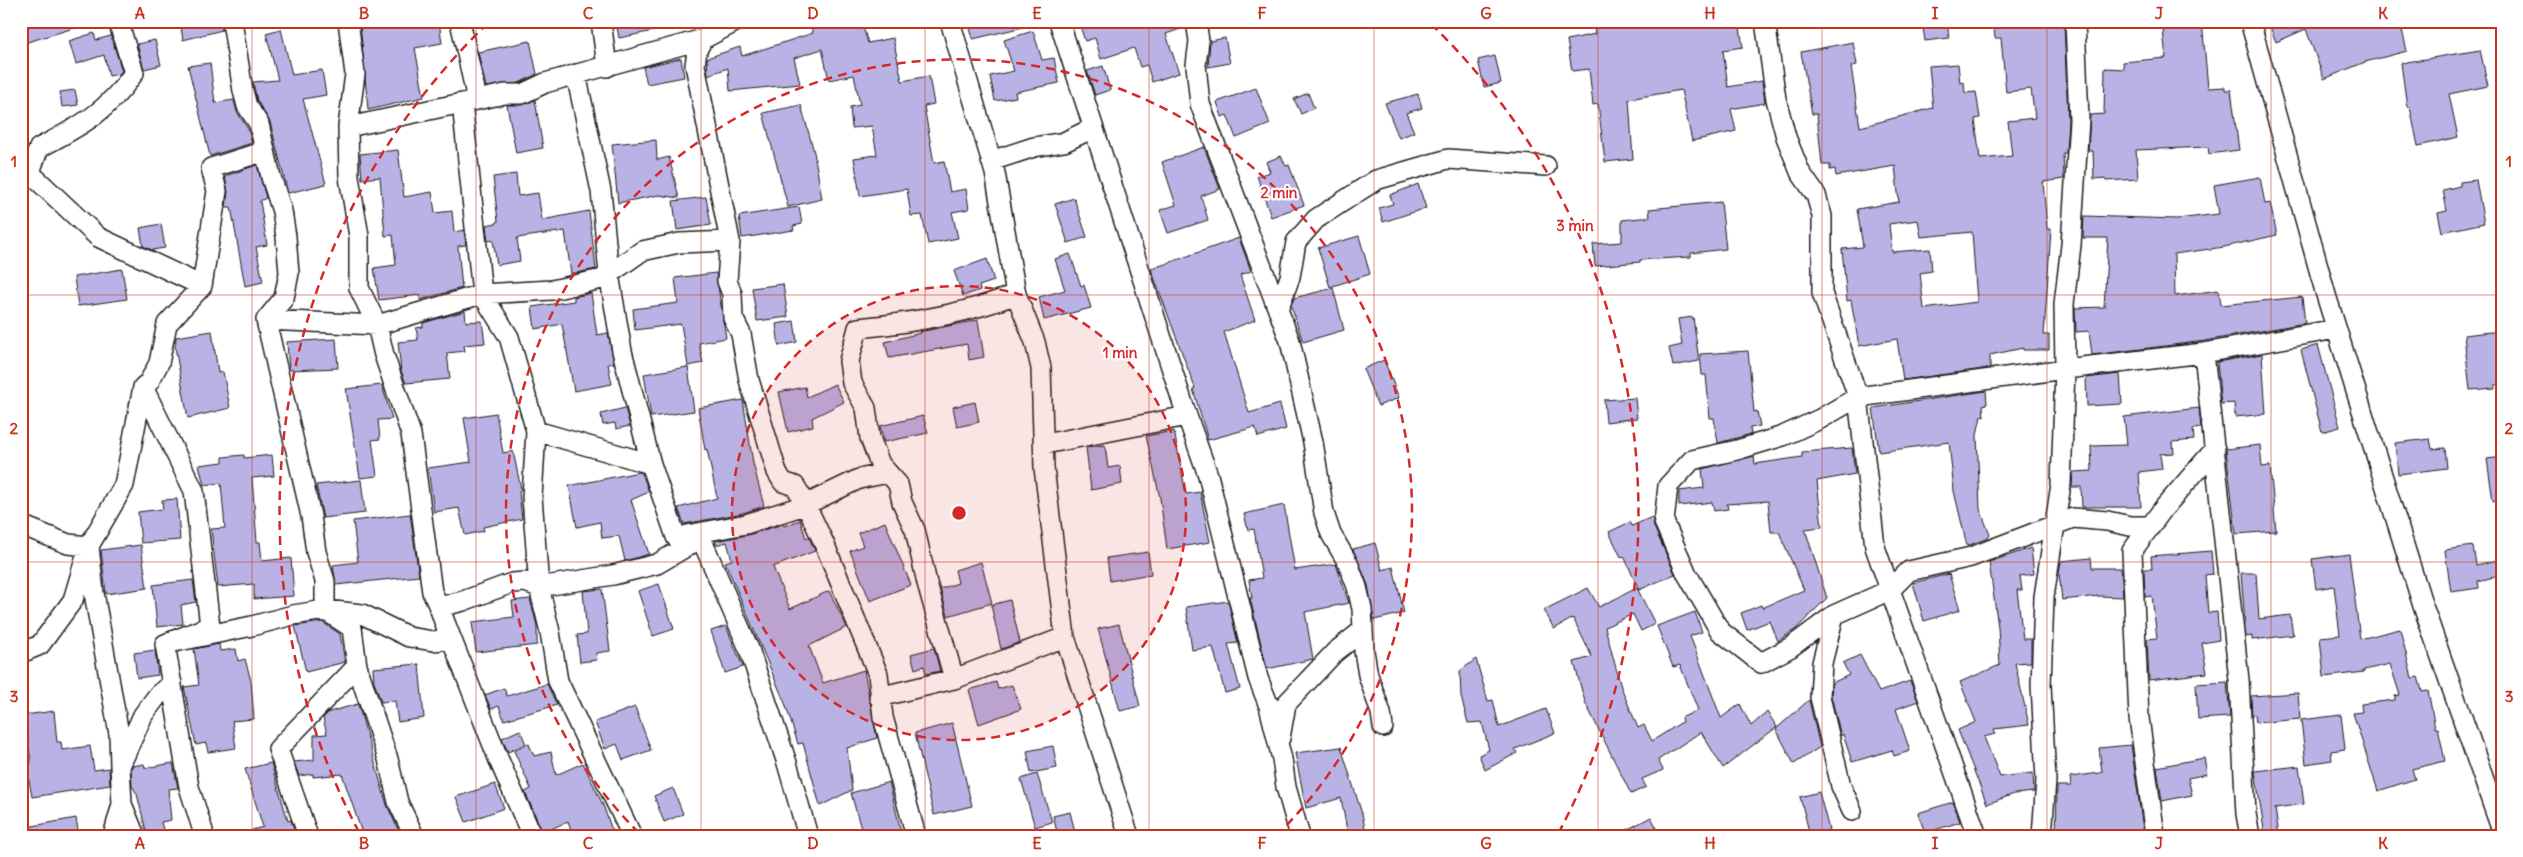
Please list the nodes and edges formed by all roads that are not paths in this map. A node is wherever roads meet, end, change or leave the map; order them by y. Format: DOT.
graph roads {
  1 [pos="118,21"];
  2 [pos="232,21"];
  3 [pos="348,21"];
  4 [pos="460,21"];
  5 [pos="601,21"];
  6 [pos="737,21"];
  7 [pos="950,21"];
  8 [pos="1059,21"];
  9 [pos="1196,21"];
  10 [pos="1765,21"];
  11 [pos="2075,21"];
  12 [pos="2250,21"];
  13 [pos="703,39"];
  14 [pos="607,67"];
  15 [pos="576,74"];
  16 [pos="470,102"];
  17 [pos="348,127"];
  18 [pos="1093,128"];
  19 [pos="265,151"];
  20 [pos="991,160"];
  21 [pos="1546,166"];
  22 [pos="26,167"];
  23 [pos="730,241"];
  24 [pos="609,274"];
  25 [pos="202,286"];
  26 [pos="482,294"];
  27 [pos="1016,294"];
  28 [pos="1278,310"];
  29 [pos="266,320"];
  30 [pos="377,325"];
  31 [pos="2336,329"];
  32 [pos="2204,353"];
  33 [pos="2065,369"];
  34 [pos="143,387"];
  35 [pos="1858,397"];
  36 [pos="1186,416"];
  37 [pos="536,431"];
  38 [pos="1045,444"];
  39 [pos="2215,449"];
  40 [pos="651,464"];
  41 [pos="888,474"];
  42 [pos="805,504"];
  43 [pos="21,525"];
  44 [pos="2054,526"];
  45 [pos="2151,526"];
  46 [pos="676,537"];
  47 [pos="701,538"];
  48 [pos="89,546"];
  49 [pos="539,587"];
  50 [pos="1890,590"];
  51 [pos="440,607"];
  52 [pos="325,610"];
  53 [pos="1834,615"];
  54 [pos="1363,630"];
  55 [pos="1065,637"];
  56 [pos="165,644"];
  57 [pos="21,653"];
  58 [pos="357,666"];
  59 [pos="954,679"];
  60 [pos="172,683"];
  61 [pos="879,697"];
  62 [pos="1383,727"];
  63 [pos="1278,744"];
  64 [pos="120,766"];
  65 [pos="122,804"];
  66 [pos="1852,811"];
  67 [pos="2502,831"];
  68 [pos="203,834"];
  69 [pos="113,836"];
  70 [pos="135,836"];
  71 [pos="308,836"];
  72 [pos="414,836"];
  73 [pos="532,836"];
  74 [pos="632,836"];
  75 [pos="808,836"];
  76 [pos="916,836"];
  77 [pos="1129,836"];
  78 [pos="1300,836"];
  79 [pos="1977,836"];
  80 [pos="2042,836"];
  81 [pos="2155,836"];
  82 [pos="2250,836"];
  1 -- 22 [label="street"];
  2 -- 19 [label="street"];
  3 -- 17 [label="street"];
  4 -- 16 [label="street"];
  5 -- 14 [label="street"];
  6 -- 13 [label="street"];
  7 -- 20 [label="street"];
  8 -- 18 [label="street"];
  9 -- 28 [label="street"];
  10 -- 35 [label="street"];
  11 -- 33 [label="street"];
  12 -- 31 [label="street"];
  13 -- 14 [label="street"];
  13 -- 23 [label="street"];
  14 -- 15 [label="street"];
  15 -- 16 [label="street"];
  15 -- 24 [label="street"];
  16 -- 17 [label="street"];
  16 -- 26 [label="street"];
  17 -- 30 [label="street"];
  18 -- 20 [label="street"];
  18 -- 36 [label="street"];
  19 -- 25 [label="street"];
  19 -- 29 [label="street"];
  20 -- 27 [label="street"];
  21 -- 28 [label="street"];
  22 -- 25 [label="street"];
  23 -- 24 [label="street"];
  23 -- 42 [label="street"];
  24 -- 26 [label="street"];
  24 -- 40 [label="street"];
  25 -- 34 [label="street"];
  26 -- 30 [label="street"];
  26 -- 37 [label="street"];
  27 -- 38 [label="street"];
  27 -- 41 [label="street"];
  28 -- 54 [label="street"];
  29 -- 30 [label="street"];
  29 -- 52 [label="street"];
  30 -- 51 [label="street"];
  31 -- 32 [label="street"];
  31 -- 67 [label="street"];
  32 -- 33 [label="street"];
  32 -- 39 [label="street"];
  33 -- 35 [label="street"];
  33 -- 44 [label="street"];
  34 -- 48 [label="street"];
  34 -- 56 [label="street"];
  35 -- 50 [label="street"];
  35 -- 53 [label="street"];
  36 -- 38 [label="street"];
  36 -- 63 [label="street"];
  37 -- 40 [label="street"];
  37 -- 49 [label="street"];
  38 -- 55 [label="street"];
  39 -- 45 [label="street"];
  39 -- 82 [label="street"];
  40 -- 46 [label="street"];
  41 -- 42 [label="street"];
  41 -- 59 [label="street"];
  42 -- 46 [label="street"];
  42 -- 61 [label="street"];
  43 -- 48 [label="street"];
  44 -- 45 [label="street"];
  44 -- 50 [label="street"];
  44 -- 80 [label="street"];
  45 -- 81 [label="street"];
  46 -- 47 [label="street"];
  47 -- 49 [label="street"];
  47 -- 75 [label="street"];
  48 -- 57 [label="street"];
  48 -- 64 [label="street"];
  49 -- 51 [label="street"];
  49 -- 74 [label="street"];
  50 -- 53 [label="street"];
  50 -- 79 [label="street"];
  51 -- 52 [label="street"];
  51 -- 73 [label="street"];
  52 -- 56 [label="street"];
  52 -- 58 [label="street"];
  53 -- 66 [label="street"];
  54 -- 62 [label="street"];
  54 -- 63 [label="street"];
  55 -- 59 [label="street"];
  55 -- 77 [label="street"];
  56 -- 60 [label="street"];
  58 -- 71 [label="street"];
  58 -- 72 [label="street"];
  59 -- 61 [label="street"];
  60 -- 64 [label="street"];
  60 -- 68 [label="street"];
  61 -- 76 [label="street"];
  63 -- 78 [label="street"];
  64 -- 65 [label="street"];
  65 -- 69 [label="street"];
  65 -- 70 [label="street"];
}
